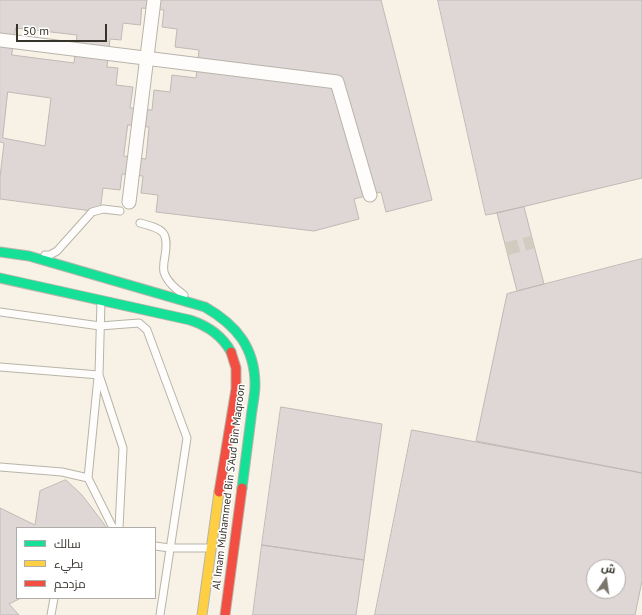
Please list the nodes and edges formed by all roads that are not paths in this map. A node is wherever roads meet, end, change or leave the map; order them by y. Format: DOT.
graph roads {
  1 [pos="154,0"];
  2 [pos="0,40"];
  3 [pos="147,58"];
  4 [pos="370,195"];
  5 [pos="125,207"];
  6 [pos="140,223"];
  7 [pos="0,252"];
  8 [pos="29,256"];
  9 [pos="0,278"];
  10 [pos="101,300"];
  11 [pos="205,307"];
  12 [pos="0,312"];
  13 [pos="100,326"];
  14 [pos="0,367"];
  15 [pos="99,375"];
  16 [pos="0,467"];
  17 [pos="88,478"];
  18 [pos="112,527"];
  19 [pos="119,527"];
  20 [pos="156,546"];
  21 [pos="170,548"];
  22 [pos="211,548"];
  23 [pos="54,599"];
  24 [pos="51,615"];
  25 [pos="160,615"];
  26 [pos="202,615"];
  27 [pos="225,615"];
  1 -- 3 [label="street"];
  2 -- 3 [label="street"];
  3 -- 4 [label="street"];
  3 -- 5 [label="street"];
  5 -- 8 [label="lane"];
  6 -- 11 [label="lane"];
  7 -- 8 [label="street, Al Imam Muhammed Bin S'Aud Bin Maqroon"];
  8 -- 11 [label="street, Al Imam Muhammed Bin S'Aud Bin Maqroon"];
  9 -- 10 [label="street, Al Imam Muhammed Bin S'Aud Bin Maqroon"];
  10 -- 13 [label="lane"];
  10 -- 22 [label="street, Al Imam Muhammed Bin S'Aud Bin Maqroon"];
  11 -- 27 [label="street, Al Imam Muhammed Bin S'Aud Bin Maqroon"];
  12 -- 13 [label="lane"];
  13 -- 15 [label="lane"];
  13 -- 21 [label="lane"];
  14 -- 15 [label="lane"];
  15 -- 17 [label="lane"];
  15 -- 19 [label="lane"];
  16 -- 17 [label="lane"];
  17 -- 18 [label="lane"];
  20 -- 21 [label="lane"];
  21 -- 22 [label="lane"];
  21 -- 25 [label="lane"];
  22 -- 26 [label="street, Al Imam Muhammed Bin S'Aud Bin Maqroon"];
  23 -- 24 [label="lane"];
}
